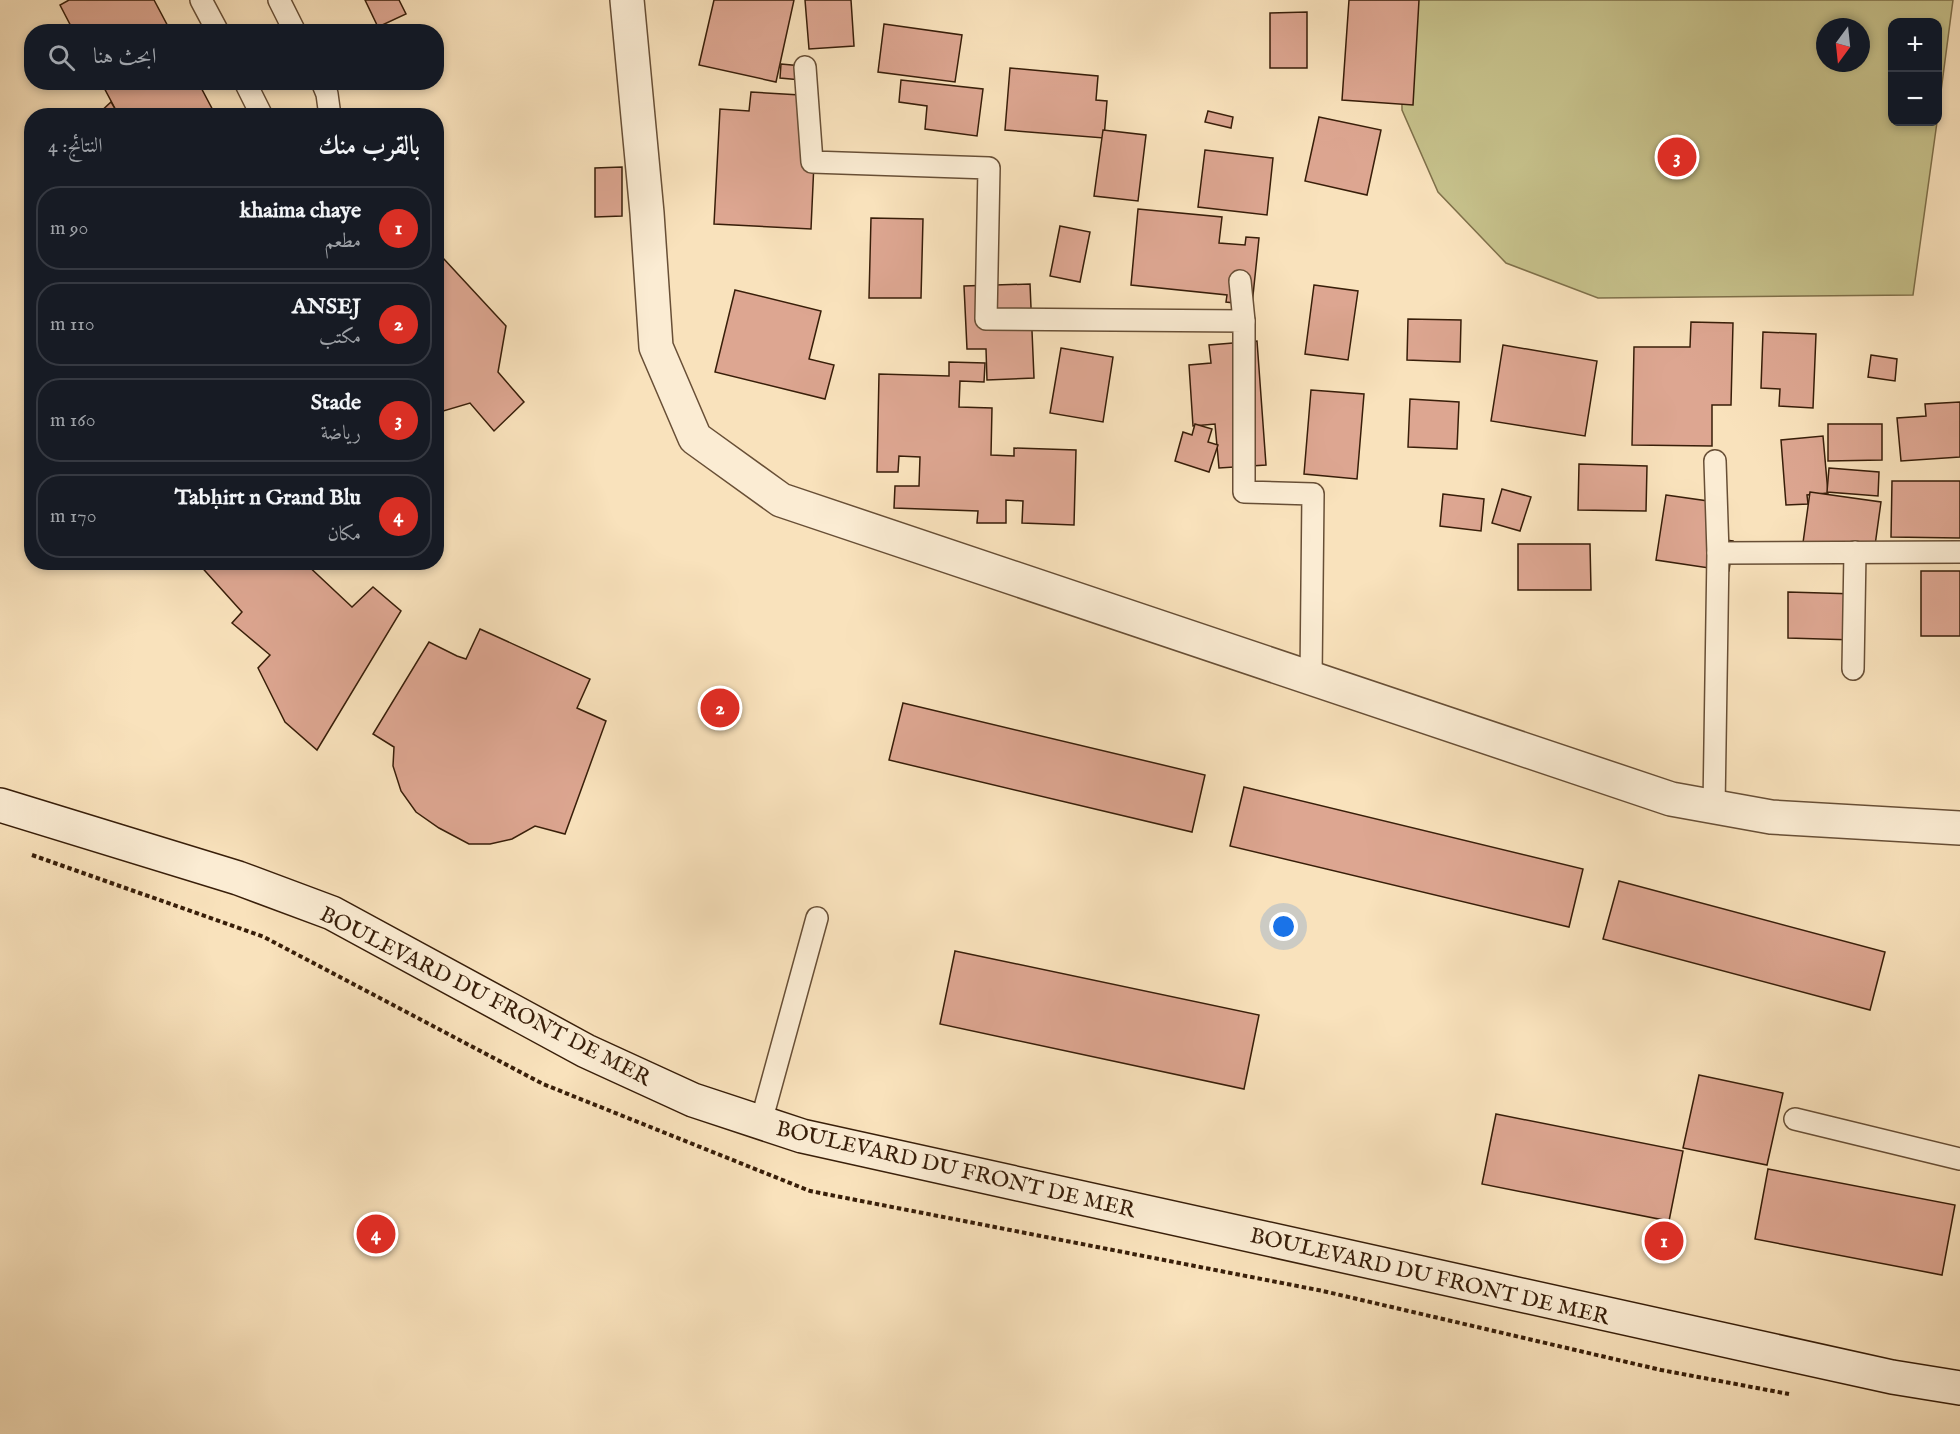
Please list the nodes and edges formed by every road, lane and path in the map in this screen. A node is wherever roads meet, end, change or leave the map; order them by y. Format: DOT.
graph roads {
  1 [pos="201,0"];
  2 [pos="279,0"];
  3 [pos="627,0"];
  4 [pos="214,24"];
  5 [pos="292,24"];
  6 [pos="805,67"];
  7 [pos="249,90"];
  8 [pos="325,90"];
  9 [pos="258,108"];
  10 [pos="329,108"];
  11 [pos="1240,281"];
  12 [pos="1244,321"];
  13 [pos="1715,461"];
  14 [pos="1856,552"];
  15 [pos="1960,552"];
  16 [pos="1718,553"];
  17 [pos="1853,669"];
  18 [pos="1311,678"];
  19 [pos="0,805"];
  20 [pos="1714,807"];
  21 [pos="1960,828"];
  22 [pos="817,918"];
  23 [pos="1795,1119"];
  24 [pos="761,1122"];
  25 [pos="1960,1159"];
  26 [pos="1960,1388"];
  1 -- 4 [label="lane"];
  2 -- 5 [label="lane"];
  3 -- 18 [label="main road"];
  6 -- 12 [label="lane"];
  7 -- 9 [label="lane"];
  8 -- 10 [label="lane"];
  11 -- 12 [label="lane"];
  12 -- 18 [label="lane"];
  13 -- 16 [label="lane"];
  14 -- 15 [label="lane"];
  14 -- 16 [label="lane"];
  14 -- 17 [label="lane"];
  16 -- 20 [label="lane"];
  18 -- 20 [label="main road"];
  19 -- 24 [label="main road, BOULEVARD DU FRONT DE MER"];
  20 -- 21 [label="main road"];
  22 -- 24 [label="lane"];
  23 -- 25 [label="lane"];
  24 -- 26 [label="main road, BOULEVARD DU FRONT DE MER"];
}
